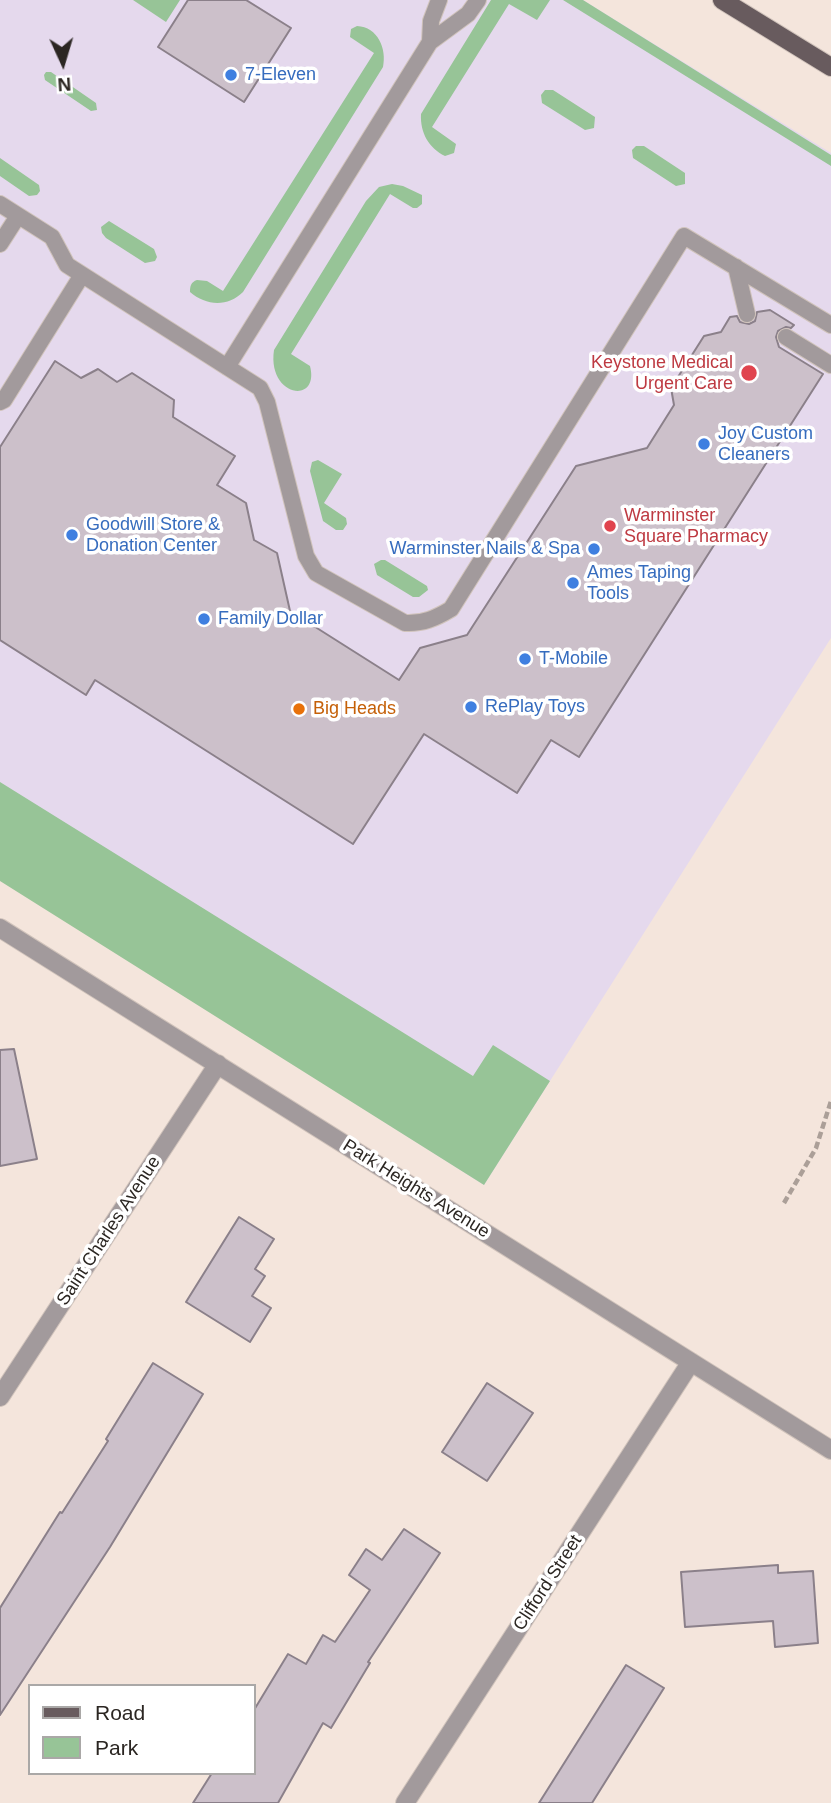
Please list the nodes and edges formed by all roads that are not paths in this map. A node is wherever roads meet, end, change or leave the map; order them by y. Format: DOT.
graph roads {
  1 [pos="439,0"];
  2 [pos="478,0"];
  3 [pos="722,0"];
  4 [pos="430,42"];
  5 [pos="831,68"];
  6 [pos="0,204"];
  7 [pos="18,216"];
  8 [pos="0,244"];
  9 [pos="736,267"];
  10 [pos="82,275"];
  11 [pos="747,314"];
  12 [pos="831,325"];
  13 [pos="786,337"];
  14 [pos="831,365"];
  15 [pos="227,367"];
  16 [pos="3,395"];
  17 [pos="0,928"];
  18 [pos="219,1064"];
  19 [pos="691,1362"];
  20 [pos="0,1397"];
  21 [pos="831,1450"];
  22 [pos="405,1803"];
  1 -- 4 [label="lane"];
  2 -- 4 [label="lane"];
  3 -- 5 [label="main road"];
  4 -- 15 [label="lane"];
  6 -- 7 [label="lane"];
  7 -- 8 [label="lane"];
  7 -- 10 [label="lane"];
  9 -- 11 [label="lane"];
  9 -- 12 [label="lane"];
  9 -- 15 [label="lane"];
  10 -- 15 [label="lane"];
  10 -- 16 [label="lane"];
  13 -- 14 [label="lane"];
  17 -- 18 [label="street, Park Heights Avenue"];
  18 -- 19 [label="street, Park Heights Avenue"];
  18 -- 20 [label="street, Saint Charles Avenue"];
  19 -- 21 [label="street, Park Heights Avenue"];
  19 -- 22 [label="street, Clifford Street"];
}
